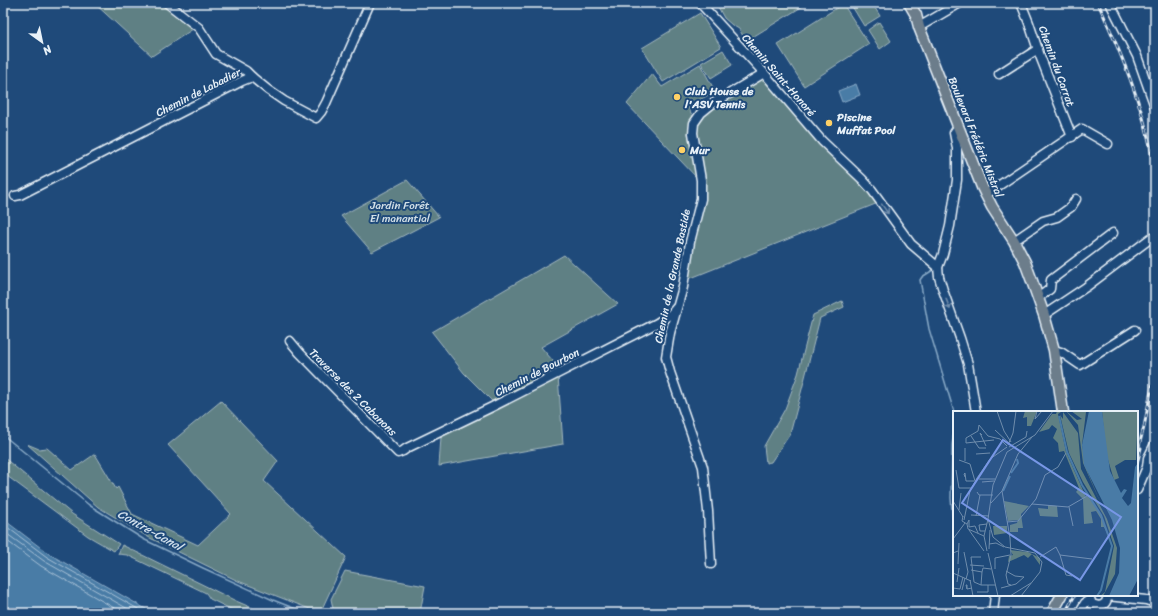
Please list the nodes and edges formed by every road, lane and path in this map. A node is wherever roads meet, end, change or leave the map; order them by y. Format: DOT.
graph roads {
  1 [pos="167,3"];
  2 [pos="370,3"];
  3 [pos="700,3"];
  4 [pos="902,3"];
  5 [pos="909,3"];
  6 [pos="960,3"];
  7 [pos="1021,3"];
  8 [pos="1110,3"];
  9 [pos="919,27"];
  10 [pos="1038,49"];
  11 [pos="764,72"];
  12 [pos="999,74"];
  13 [pos="252,77"];
  14 [pos="1155,107"];
  15 [pos="958,128"];
  16 [pos="1072,136"];
  17 [pos="1108,144"];
  18 [pos="985,195"];
  19 [pos="15,196"];
  20 [pos="1076,198"];
  21 [pos="1113,233"];
  22 [pos="1151,238"];
  23 [pos="1014,241"];
  24 [pos="938,267"];
  25 [pos="1038,298"];
  26 [pos="677,307"];
  27 [pos="1044,315"];
  28 [pos="1135,330"];
  29 [pos="290,341"];
  30 [pos="1054,350"];
  31 [pos="976,411"];
  32 [pos="1063,411"];
  33 [pos="1155,444"];
  34 [pos="403,452"];
  35 [pos="1155,458"];
  36 [pos="1147,467"];
  37 [pos="1138,488"];
  38 [pos="711,564"];
  39 [pos="995,596"];
  40 [pos="1061,596"];
  41 [pos="1107,596"];
  42 [pos="1090,597"];
  43 [pos="1155,603"];
  44 [pos="1098,610"];
  45 [pos="993,613"];
  46 [pos="1052,613"];
  47 [pos="1080,613"];
  1 -- 13 [label="street"];
  2 -- 13 [label="street, Chemin de Labadier"];
  3 -- 11 [label="street, Chemin Saint-Honoré"];
  4 -- 9 [label="main road, Boulevard Frédéric Mistral"];
  5 -- 9 [label="main road, Boulevard Frédéric Mistral"];
  6 -- 9 [label="street"];
  7 -- 10 [label="street, Chemin du Carrat"];
  8 -- 14 [label="street"];
  9 -- 15 [label="main road, Boulevard Frédéric Mistral"];
  10 -- 12 [label="street"];
  10 -- 16 [label="street, Chemin du Carrat"];
  11 -- 24 [label="street, Chemin Saint-Honoré, one-way"];
  11 -- 26 [label="street, Chemin de la Grande Bastide"];
  13 -- 19 [label="street, Chemin de Labadier"];
  15 -- 18 [label="main road, Boulevard Frédéric Mistral"];
  15 -- 24 [label="street"];
  16 -- 17 [label="street"];
  16 -- 18 [label="street"];
  18 -- 23 [label="main road, Boulevard Frédéric Mistral"];
  20 -- 23 [label="street"];
  21 -- 25 [label="street"];
  22 -- 27 [label="street"];
  23 -- 25 [label="main road, Boulevard Frédéric Mistral"];
  24 -- 31 [label="street, one-way"];
  25 -- 27 [label="main road, Boulevard Frédéric Mistral"];
  26 -- 34 [label="street, Chemin de Bourbon"];
  26 -- 38 [label="street, Chemin de la Grande Bastide"];
  27 -- 30 [label="main road, Boulevard Frédéric Mistral"];
  28 -- 30 [label="street"];
  29 -- 34 [label="street, Traverse des 2 Cabanons"];
  30 -- 32 [label="main road, Boulevard Frédéric Mistral"];
  33 -- 36 [label="street"];
  35 -- 36 [label="street"];
  36 -- 37 [label="street"];
  39 -- 45 [label="street"];
  40 -- 46 [label="main road"];
  41 -- 43 [label="street"];
  41 -- 44 [label="street"];
  42 -- 44 [label="street"];
  42 -- 47 [label="street"];
}
